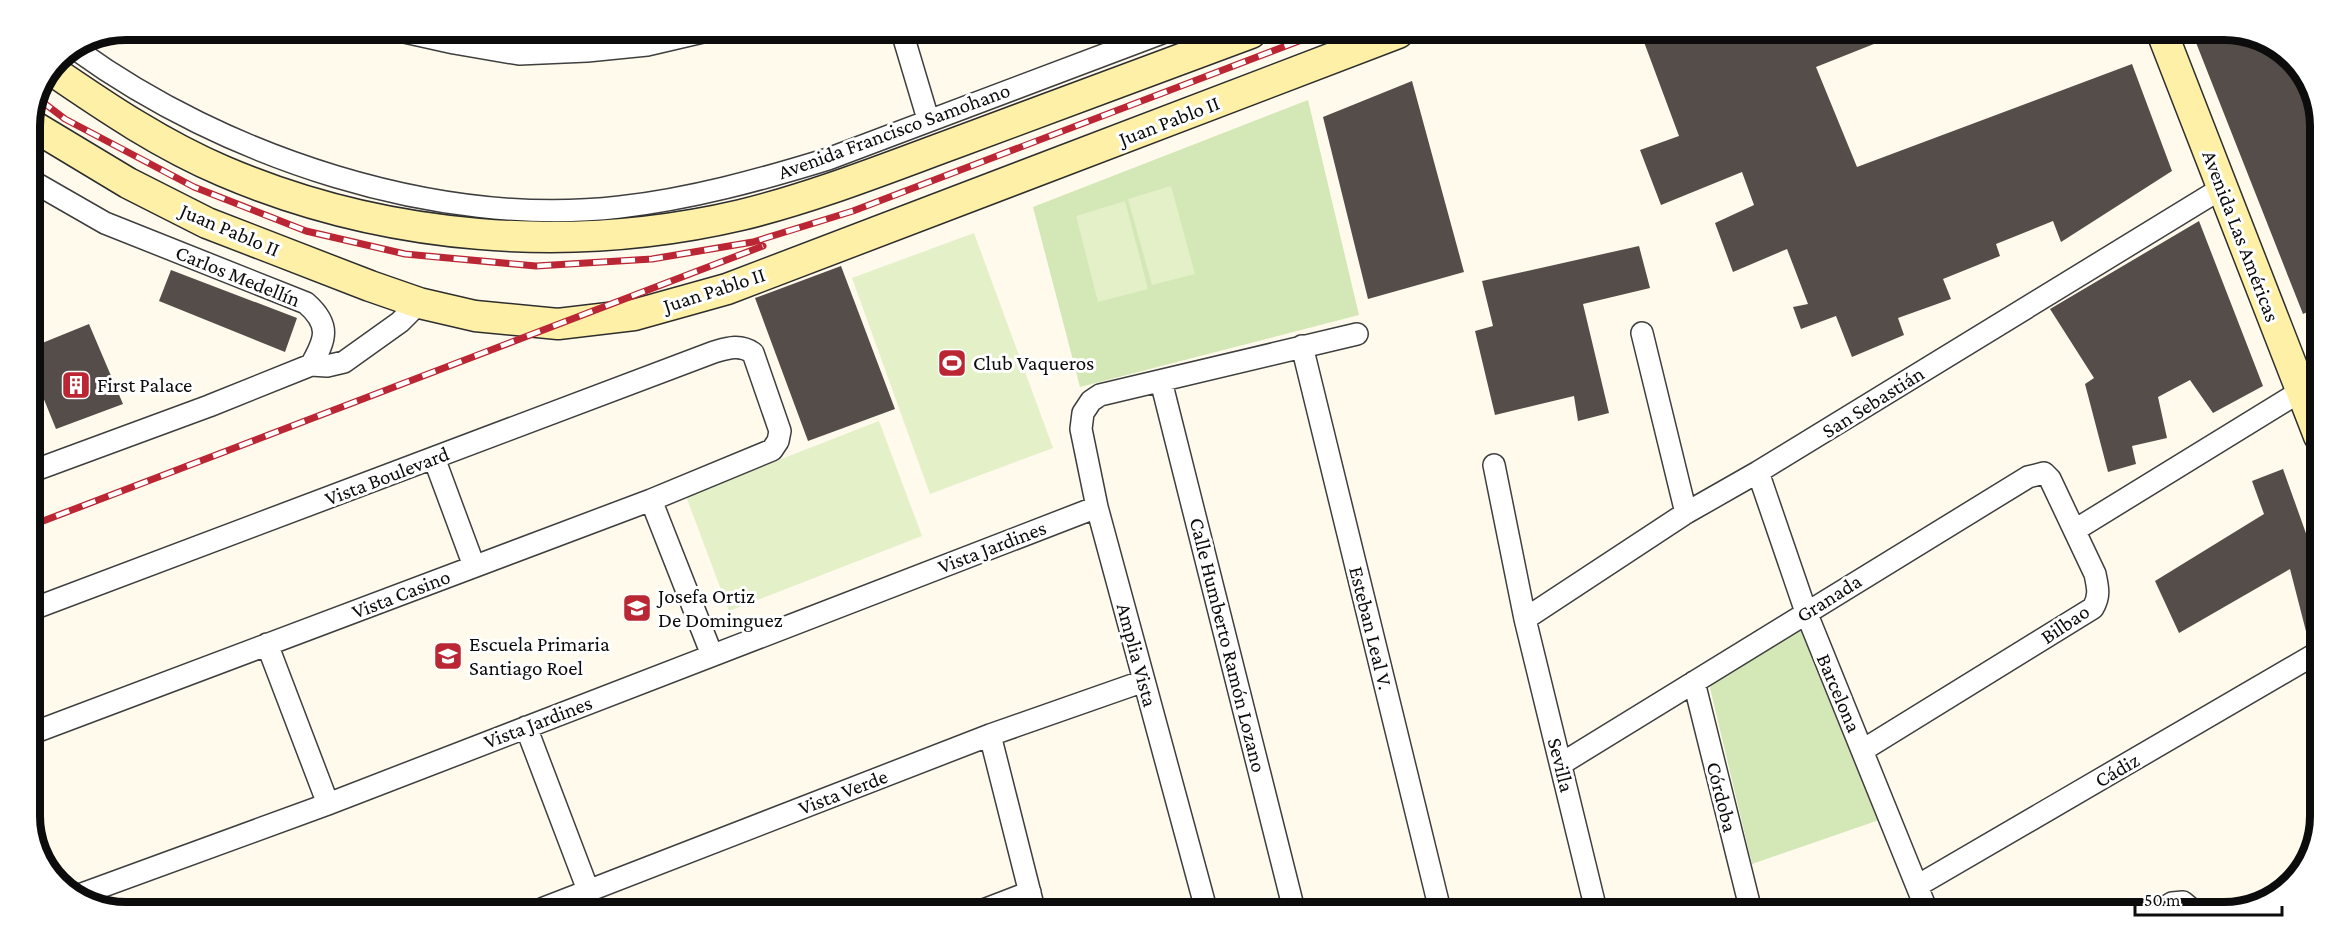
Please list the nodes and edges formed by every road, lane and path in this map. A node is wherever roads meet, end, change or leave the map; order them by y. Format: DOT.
graph roads {
  1 [pos="440,40"];
  2 [pos="667,40"];
  3 [pos="904,40"];
  4 [pos="1143,40"];
  5 [pos="1232,40"];
  6 [pos="1380,40"];
  7 [pos="2165,40"];
  8 [pos="82,53"];
  9 [pos="59,75"];
  10 [pos="928,120"];
  11 [pos="40,130"];
  12 [pos="40,186"];
  13 [pos="2222,188"];
  14 [pos="419,303"];
  15 [pos="1642,333"];
  16 [pos="1357,334"];
  17 [pos="1302,346"];
  18 [pos="746,348"];
  19 [pos="311,365"];
  20 [pos="1161,381"];
  21 [pos="2301,391"];
  22 [pos="2310,414"];
  23 [pos="434,458"];
  24 [pos="1494,465"];
  25 [pos="40,467"];
  26 [pos="1758,472"];
  27 [pos="651,500"];
  28 [pos="1097,507"];
  29 [pos="1686,513"];
  30 [pos="2074,530"];
  31 [pos="474,566"];
  32 [pos="41,605"];
  33 [pos="1806,612"];
  34 [pos="1526,619"];
  35 [pos="267,644"];
  36 [pos="712,655"];
  37 [pos="2310,657"];
  38 [pos="1143,681"];
  39 [pos="1694,682"];
  40 [pos="526,727"];
  41 [pos="41,730"];
  42 [pos="990,735"];
  43 [pos="1863,750"];
  44 [pos="1561,764"];
  45 [pos="328,804"];
  46 [pos="1917,886"];
  47 [pos="588,890"];
  48 [pos="88,892"];
  49 [pos="1032,901"];
  50 [pos="559,902"];
  51 [pos="1204,902"];
  52 [pos="1292,902"];
  53 [pos="1432,902"];
  54 [pos="1594,902"];
  55 [pos="1749,902"];
  56 [pos="1923,902"];
  1 -- 2 [label="street"];
  3 -- 10 [label="street"];
  4 -- 10 [label="street, Avenida Francisco Samohano"];
  5 -- 9 [label="main road"];
  6 -- 14 [label="main road, Juan Pablo II"];
  7 -- 13 [label="main road, Avenida Las Américas"];
  8 -- 10 [label="street, Avenida Francisco Samohano"];
  11 -- 14 [label="main road, Juan Pablo II"];
  12 -- 19 [label="street, Carlos Medellín"];
  13 -- 21 [label="main road, Avenida Las Américas"];
  13 -- 26 [label="street, San Sebastián"];
  14 -- 19 [label="street"];
  15 -- 29 [label="street"];
  16 -- 17 [label="street"];
  17 -- 20 [label="street"];
  17 -- 53 [label="street, Esteban Leal V."];
  18 -- 23 [label="street, Vista Boulevard"];
  18 -- 27 [label="street, Vista Casino"];
  19 -- 25 [label="street"];
  20 -- 28 [label="street, Amplia Vista"];
  20 -- 52 [label="street, Calle Humberto Ramón Lozano"];
  21 -- 22 [label="main road, Avenida Las Américas"];
  21 -- 30 [label="street"];
  23 -- 31 [label="street"];
  23 -- 32 [label="street, Vista Boulevard"];
  24 -- 34 [label="street, Sevilla"];
  26 -- 29 [label="street, San Sebastián"];
  26 -- 33 [label="street, Barcelona"];
  27 -- 31 [label="street, Vista Casino"];
  27 -- 36 [label="street"];
  28 -- 36 [label="street, Vista Jardines"];
  28 -- 38 [label="street, Amplia Vista"];
  29 -- 34 [label="street, San Sebastián"];
  30 -- 33 [label="street, Granada"];
  30 -- 43 [label="street, Bilbao"];
  31 -- 35 [label="street, Vista Casino"];
  33 -- 39 [label="street, Granada"];
  33 -- 43 [label="street, Barcelona"];
  34 -- 44 [label="street, Sevilla"];
  35 -- 41 [label="street, Vista Casino"];
  35 -- 45 [label="street"];
  36 -- 40 [label="street, Vista Jardines"];
  37 -- 46 [label="street, Cádiz"];
  38 -- 42 [label="street, Vista Verde"];
  38 -- 51 [label="street, Amplia Vista"];
  39 -- 44 [label="street, Granada"];
  39 -- 55 [label="street, Córdoba"];
  40 -- 45 [label="street, Vista Jardines"];
  40 -- 47 [label="street"];
  42 -- 47 [label="street, Vista Verde"];
  42 -- 49 [label="street"];
  43 -- 46 [label="street, Barcelona"];
  44 -- 54 [label="street, Sevilla"];
  45 -- 48 [label="street, Vista Jardines"];
  46 -- 56 [label="street, Barcelona"];
  47 -- 50 [label="street, Vista Verde"];
}
